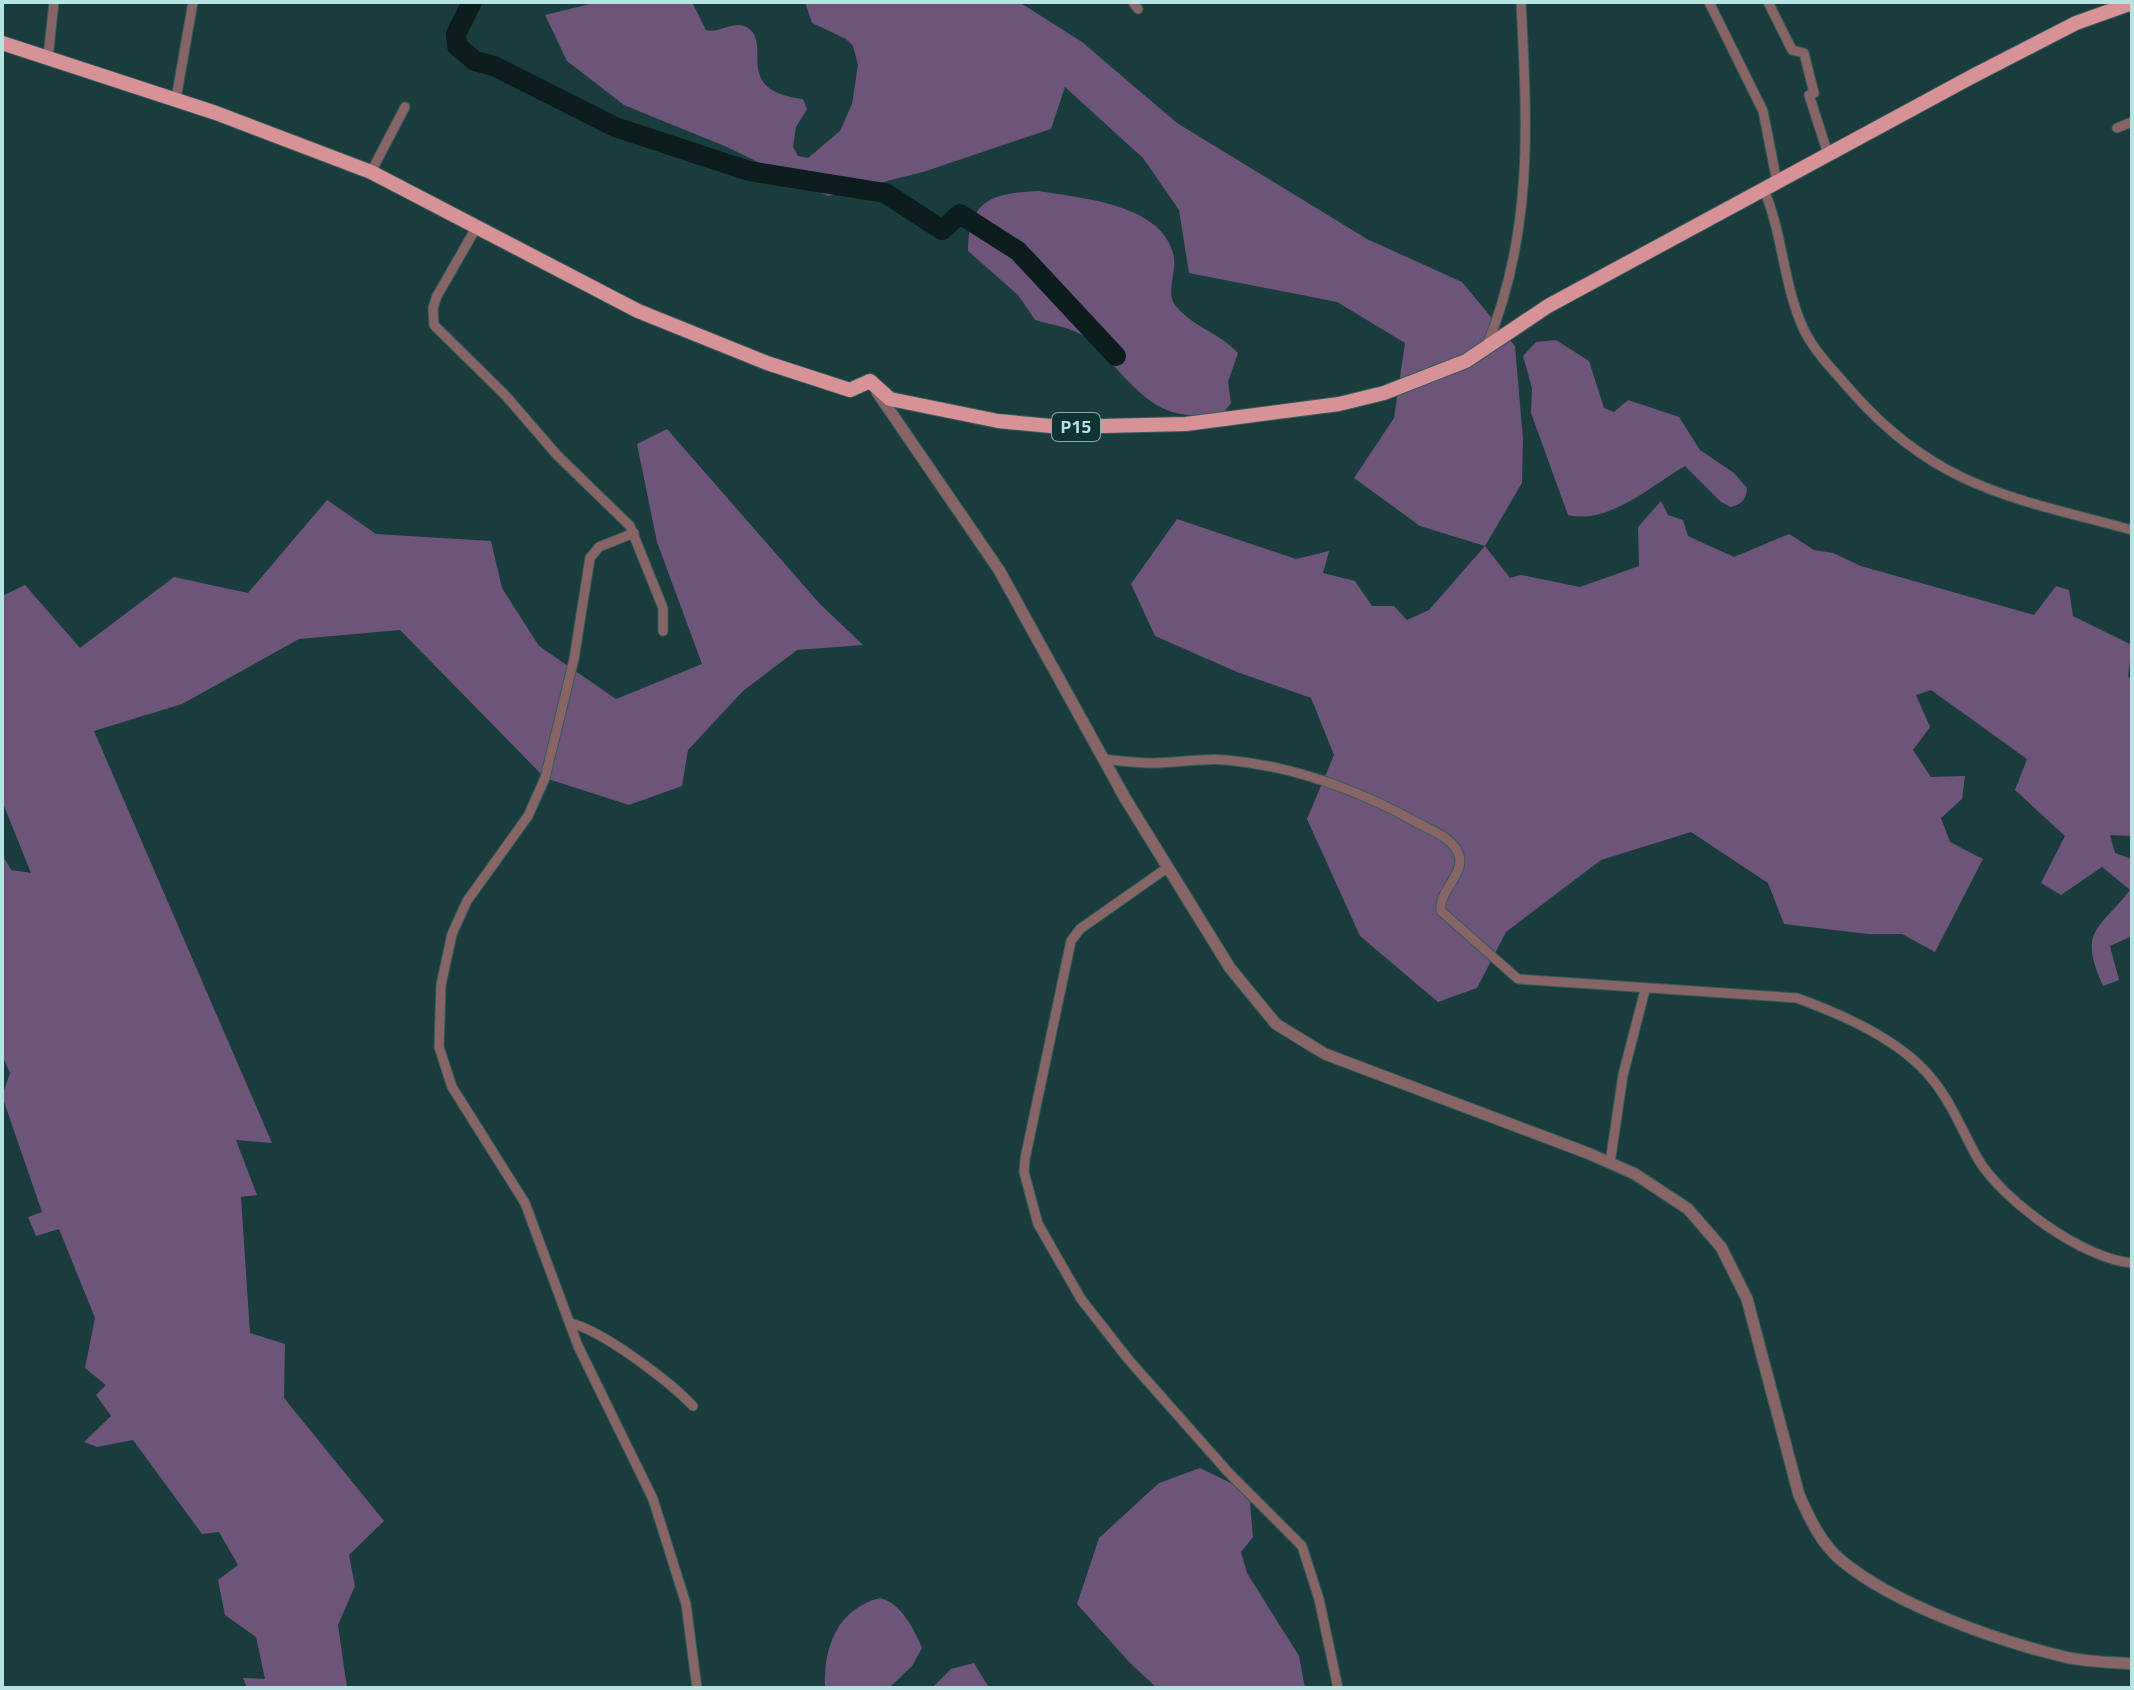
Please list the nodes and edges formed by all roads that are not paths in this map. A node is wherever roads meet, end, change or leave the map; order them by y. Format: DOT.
graph roads {
  1 [pos="54,2"];
  2 [pos="193,2"];
  3 [pos="1521,2"];
  4 [pos="1709,2"];
  5 [pos="1768,2"];
  6 [pos="2132,3"];
  7 [pos="2,43"];
  8 [pos="48,58"];
  9 [pos="176,99"];
  10 [pos="405,107"];
  11 [pos="2132,122"];
  12 [pos="2117,128"];
  13 [pos="1828,154"];
  14 [pos="371,172"];
  15 [pos="1777,182"];
  16 [pos="1764,190"];
  17 [pos="476,228"];
  18 [pos="1485,348"];
  19 [pos="870,381"];
  20 [pos="2132,530"];
  21 [pos="634,533"];
  22 [pos="663,631"];
  23 [pos="1104,759"];
  24 [pos="1167,868"];
  25 [pos="1645,990"];
  26 [pos="1610,1163"];
  27 [pos="2132,1263"];
  28 [pos="570,1323"];
  29 [pos="693,1406"];
  30 [pos="2132,1664"];
  31 [pos="697,1688"];
  32 [pos="1338,1688"];
  1 -- 8 [label="street"];
  2 -- 9 [label="street"];
  3 -- 18 [label="street"];
  4 -- 15 [label="street"];
  5 -- 13 [label="street"];
  6 -- 13 [label="main road, P15"];
  7 -- 8 [label="main road"];
  8 -- 9 [label="main road"];
  9 -- 14 [label="main road"];
  10 -- 14 [label="street"];
  11 -- 12 [label="street"];
  13 -- 15 [label="main road, P15"];
  14 -- 17 [label="main road"];
  15 -- 16 [label="main road, P15"];
  16 -- 18 [label="main road, P15"];
  16 -- 20 [label="street"];
  17 -- 19 [label="main road"];
  17 -- 21 [label="street"];
  18 -- 19 [label="main road, P15"];
  19 -- 23 [label="street"];
  21 -- 22 [label="street"];
  21 -- 28 [label="street"];
  23 -- 24 [label="street"];
  23 -- 25 [label="street"];
  24 -- 26 [label="street"];
  24 -- 32 [label="street"];
  25 -- 26 [label="street"];
  25 -- 27 [label="street"];
  26 -- 30 [label="street"];
  28 -- 29 [label="street"];
  28 -- 31 [label="street"];
}
